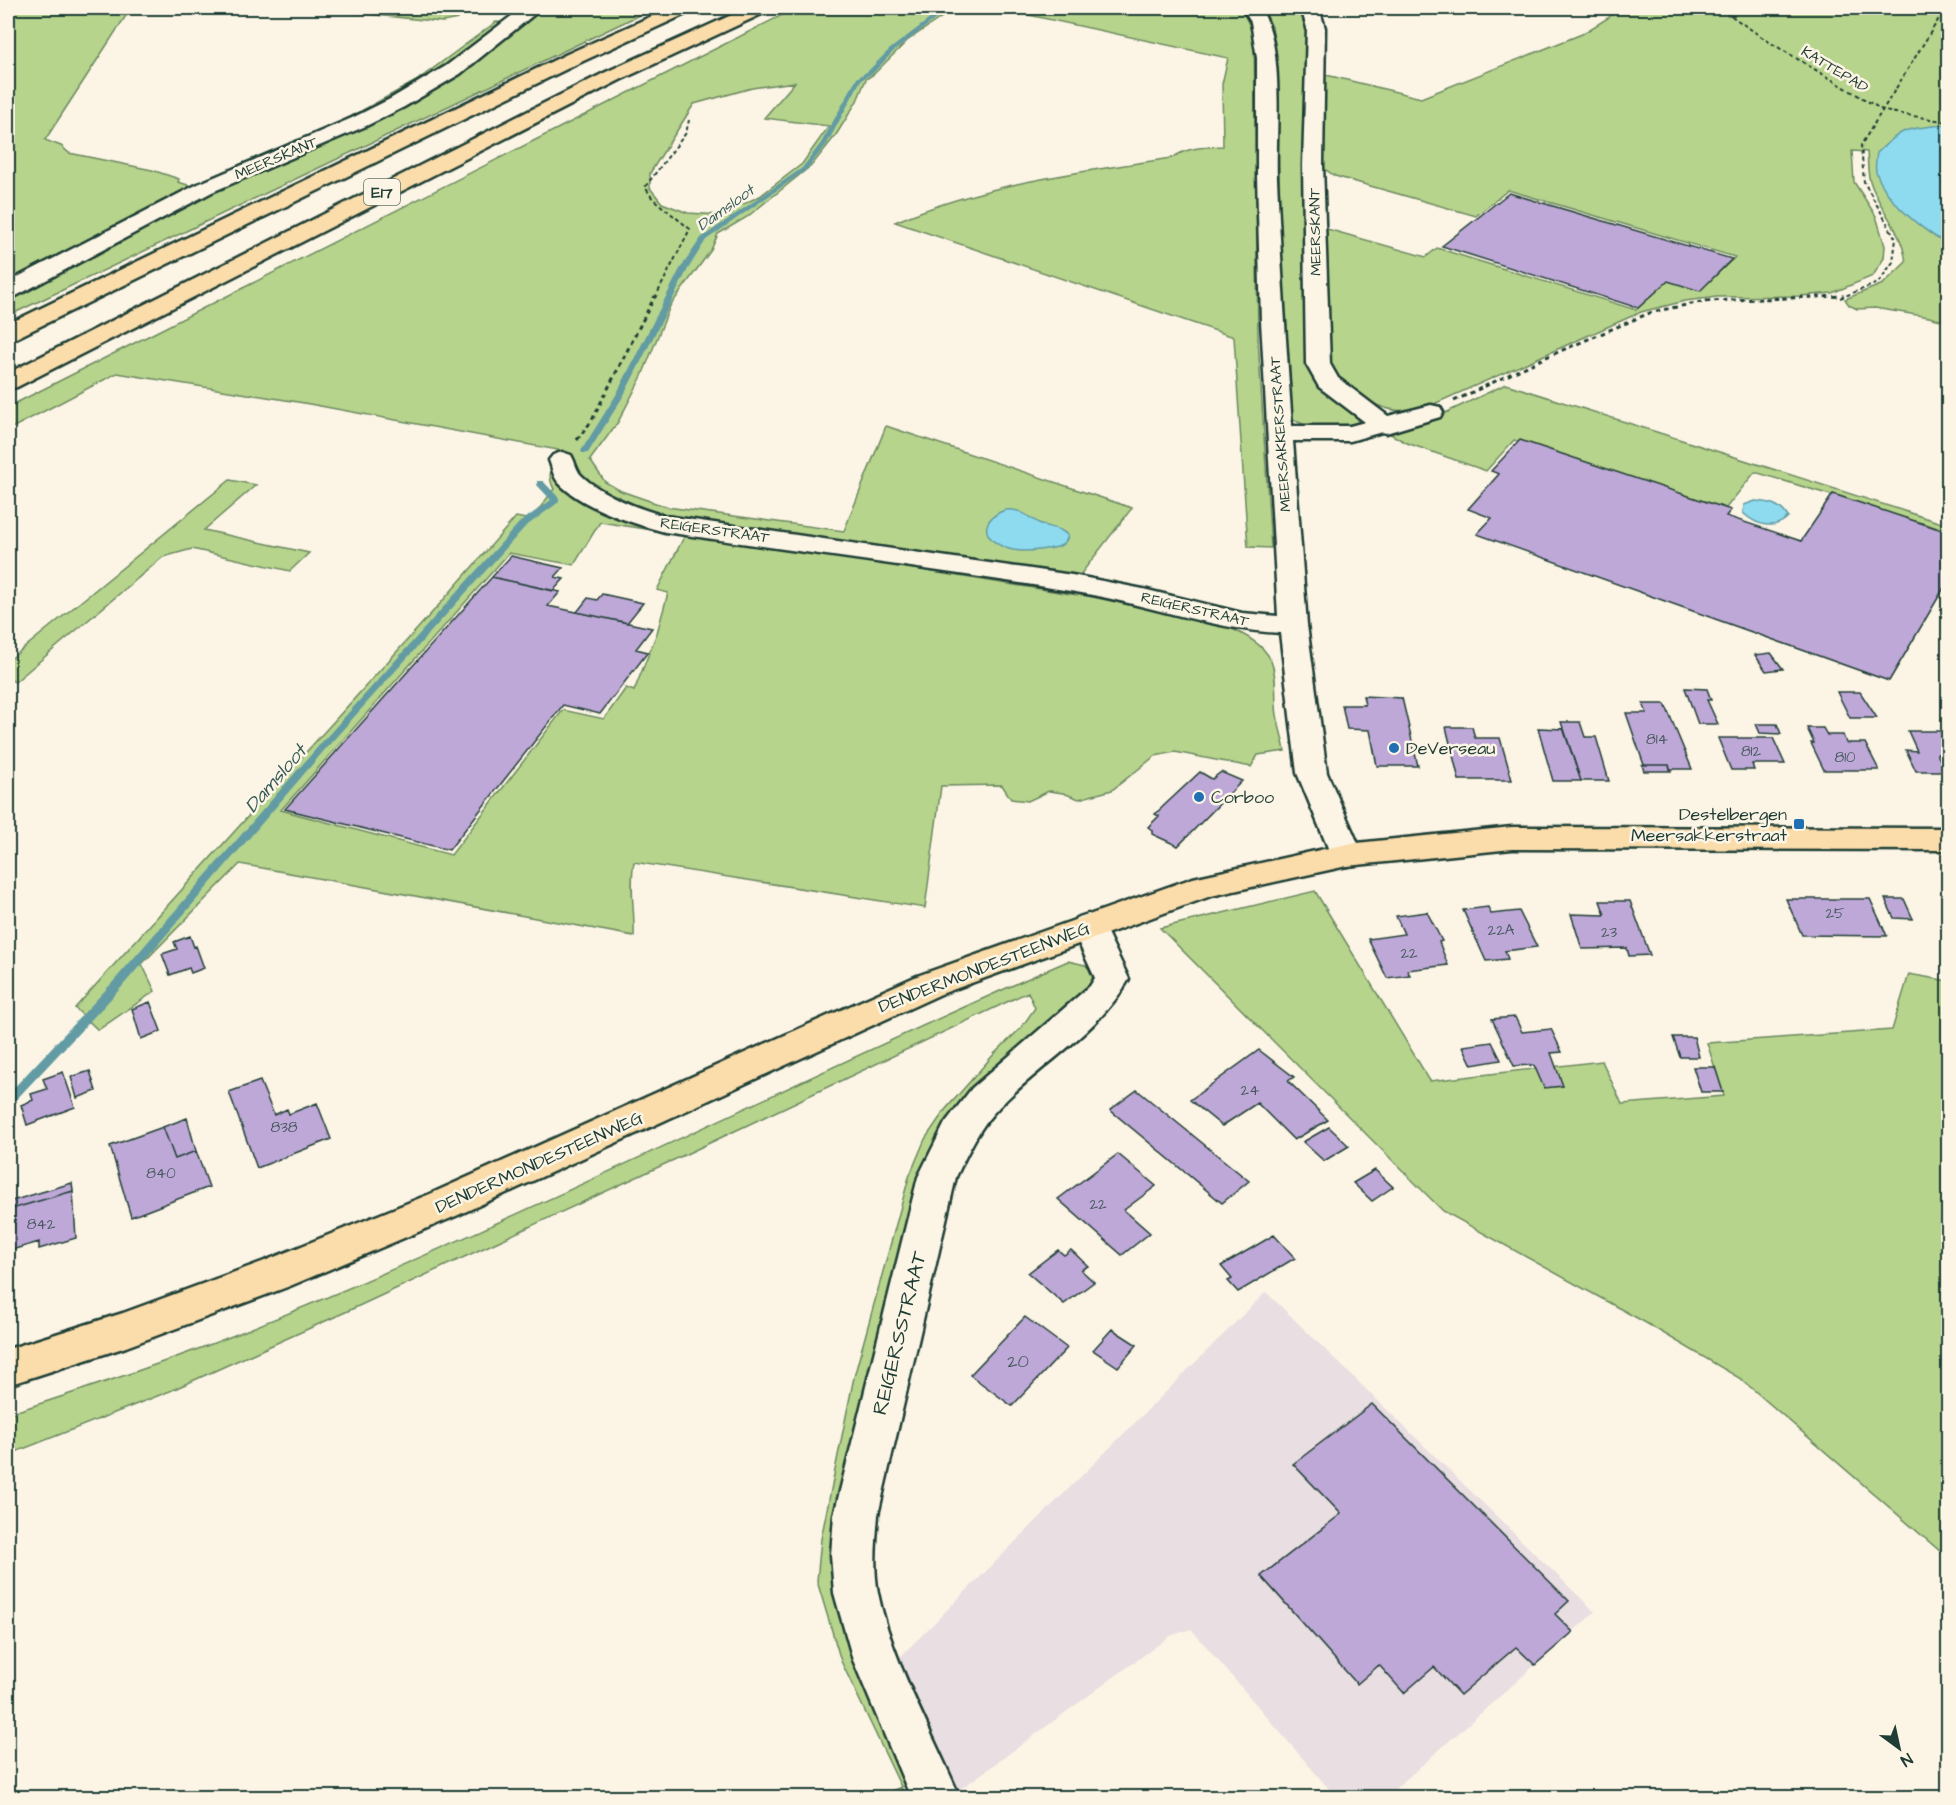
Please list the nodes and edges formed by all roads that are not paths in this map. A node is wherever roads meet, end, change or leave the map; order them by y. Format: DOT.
graph roads {
  1 [pos="533,8"];
  2 [pos="684,8"];
  3 [pos="760,8"];
  4 [pos="1251,8"];
  5 [pos="1310,8"];
  6 [pos="8,291"];
  7 [pos="8,333"];
  8 [pos="8,382"];
  9 [pos="1431,412"];
  10 [pos="1386,426"];
  11 [pos="1281,434"];
  12 [pos="562,460"];
  13 [pos="1293,625"];
  14 [pos="1948,838"];
  15 [pos="1347,855"];
  16 [pos="1088,926"];
  17 [pos="8,1367"];
  18 [pos="936,1797"];
  1 -- 6 [label="street, MEERSKANT"];
  2 -- 7 [label="main road, E17"];
  3 -- 8 [label="main road, E17"];
  4 -- 11 [label="street, MEERSAKKERSTRAAT"];
  5 -- 10 [label="street, MEERSKANT"];
  9 -- 10 [label="street"];
  10 -- 11 [label="street"];
  11 -- 13 [label="street, MEERSAKKERSTRAAT"];
  12 -- 13 [label="street, REIGERSTRAAT"];
  13 -- 15 [label="street, MEERSAKKERSTRAAT"];
  14 -- 15 [label="main road, DENDERMONDESTEENWEG"];
  15 -- 16 [label="main road, DENDERMONDESTEENWEG"];
  16 -- 17 [label="main road, DENDERMONDESTEENWEG"];
  16 -- 18 [label="street, REIGERSSTRAAT"];
}
